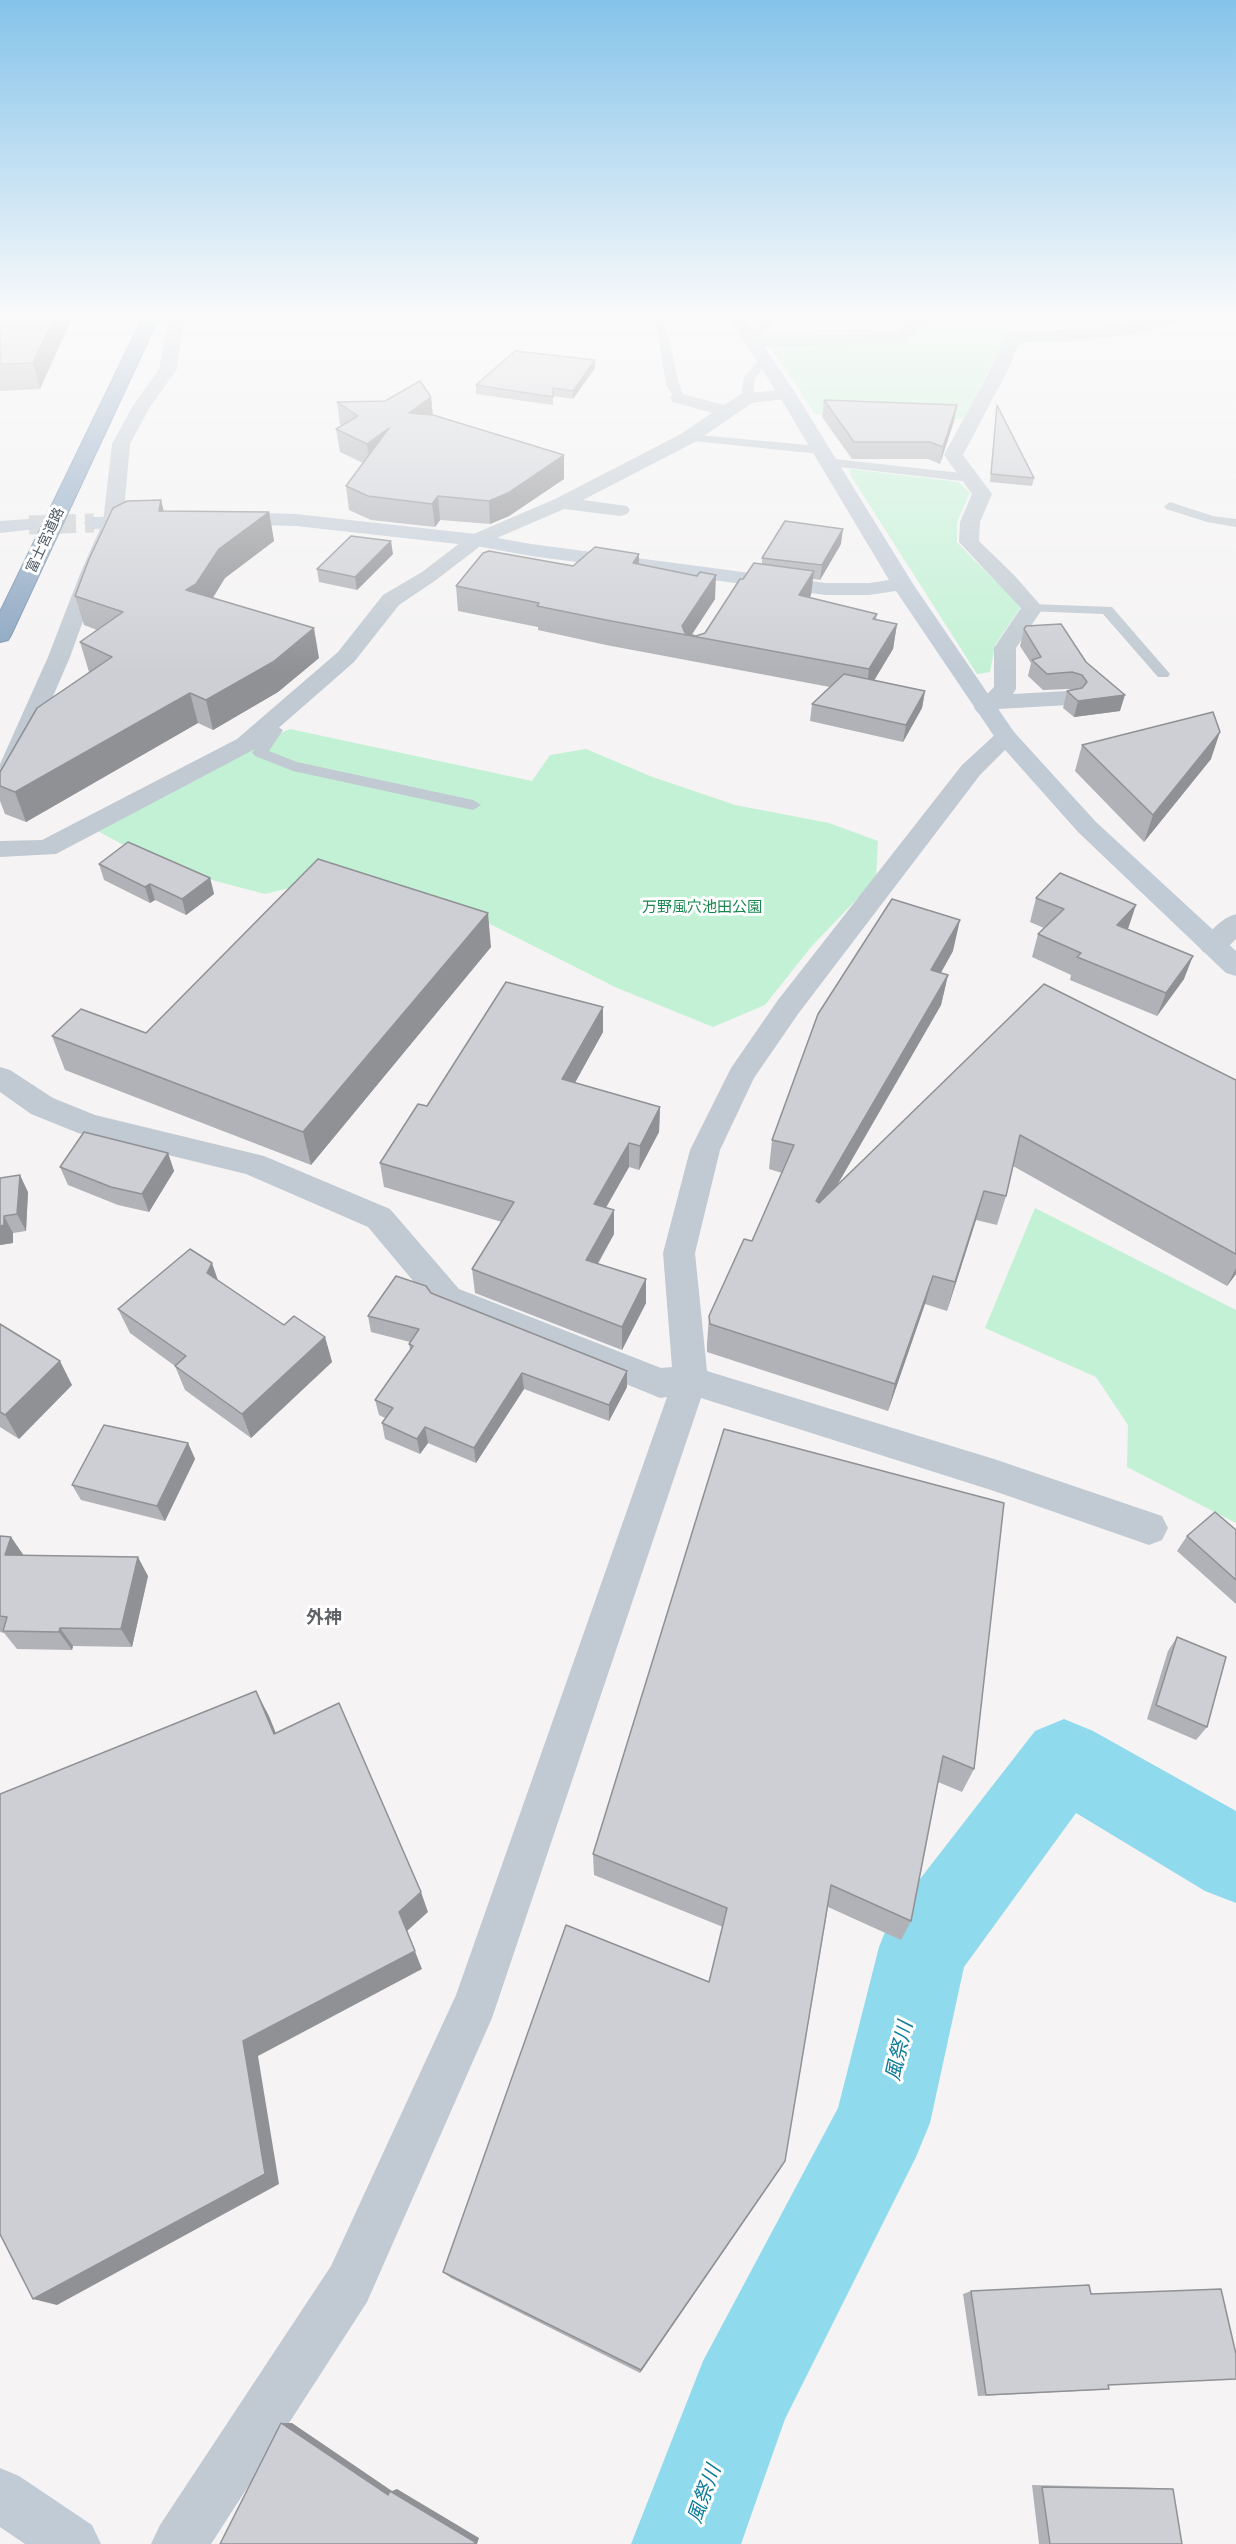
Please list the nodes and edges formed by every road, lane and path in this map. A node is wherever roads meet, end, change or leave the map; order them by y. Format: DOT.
graph roads {
  1 [pos="96,434"];
  2 [pos="127,434"];
  3 [pos="695,434"];
  4 [pos="810,434"];
  5 [pos="964,434"];
  6 [pos="688,438"];
  7 [pos="823,456"];
  8 [pos="970,478"];
  9 [pos="562,503"];
  10 [pos="1170,506"];
  11 [pos="620,510"];
  12 [pos="210,518"];
  13 [pos="175,520"];
  14 [pos="104,522"];
  15 [pos="1236,523"];
  16 [pos="29,525"];
  17 [pos="0,527"];
  18 [pos="476,540"];
  19 [pos="531,550"];
  20 [pos="741,578"];
  21 [pos="902,584"];
  22 [pos="729,596"];
  23 [pos="1032,608"];
  24 [pos="0,635"];
  25 [pos="1163,674"];
  26 [pos="1068,698"];
  27 [pos="995,716"];
  28 [pos="275,730"];
  29 [pos="244,746"];
  30 [pos="0,791"];
  31 [pos="473,805"];
  32 [pos="0,849"];
  33 [pos="1236,923"];
  34 [pos="1213,945"];
  35 [pos="1236,967"];
  36 [pos="0,1077"];
  37 [pos="690,1380"];
  38 [pos="1149,1528"];
  39 [pos="0,2495"];
  40 [pos="73,2544"];
  41 [pos="179,2544"];
  1 -- 24 [label="highway, 富士宮道路"];
  2 -- 14 [label="street"];
  3 -- 6 [label="street"];
  4 -- 7 [label="street"];
  5 -- 8 [label="street"];
  6 -- 7 [label="lane"];
  6 -- 9 [label="street"];
  7 -- 8 [label="lane"];
  7 -- 21 [label="street"];
  8 -- 23 [label="street"];
  9 -- 11 [label="street"];
  9 -- 18 [label="street"];
  10 -- 15 [label="lane"];
  12 -- 18 [label="street"];
  13 -- 14 [label="street"];
  14 -- 30 [label="street"];
  16 -- 17 [label="street"];
  18 -- 19 [label="street"];
  18 -- 29 [label="street"];
  19 -- 20 [label="street"];
  19 -- 28 [label="street"];
  20 -- 21 [label="street"];
  20 -- 22 [label="street"];
  21 -- 27 [label="street"];
  23 -- 25 [label="lane"];
  23 -- 27 [label="street"];
  26 -- 27 [label="street"];
  27 -- 34 [label="street"];
  27 -- 37 [label="street"];
  28 -- 29 [label="street"];
  28 -- 31 [label="lane"];
  29 -- 32 [label="street"];
  33 -- 34 [label="street"];
  34 -- 35 [label="street"];
  36 -- 37 [label="street"];
  37 -- 38 [label="street"];
  37 -- 41 [label="street"];
  39 -- 40 [label="street"];
}
